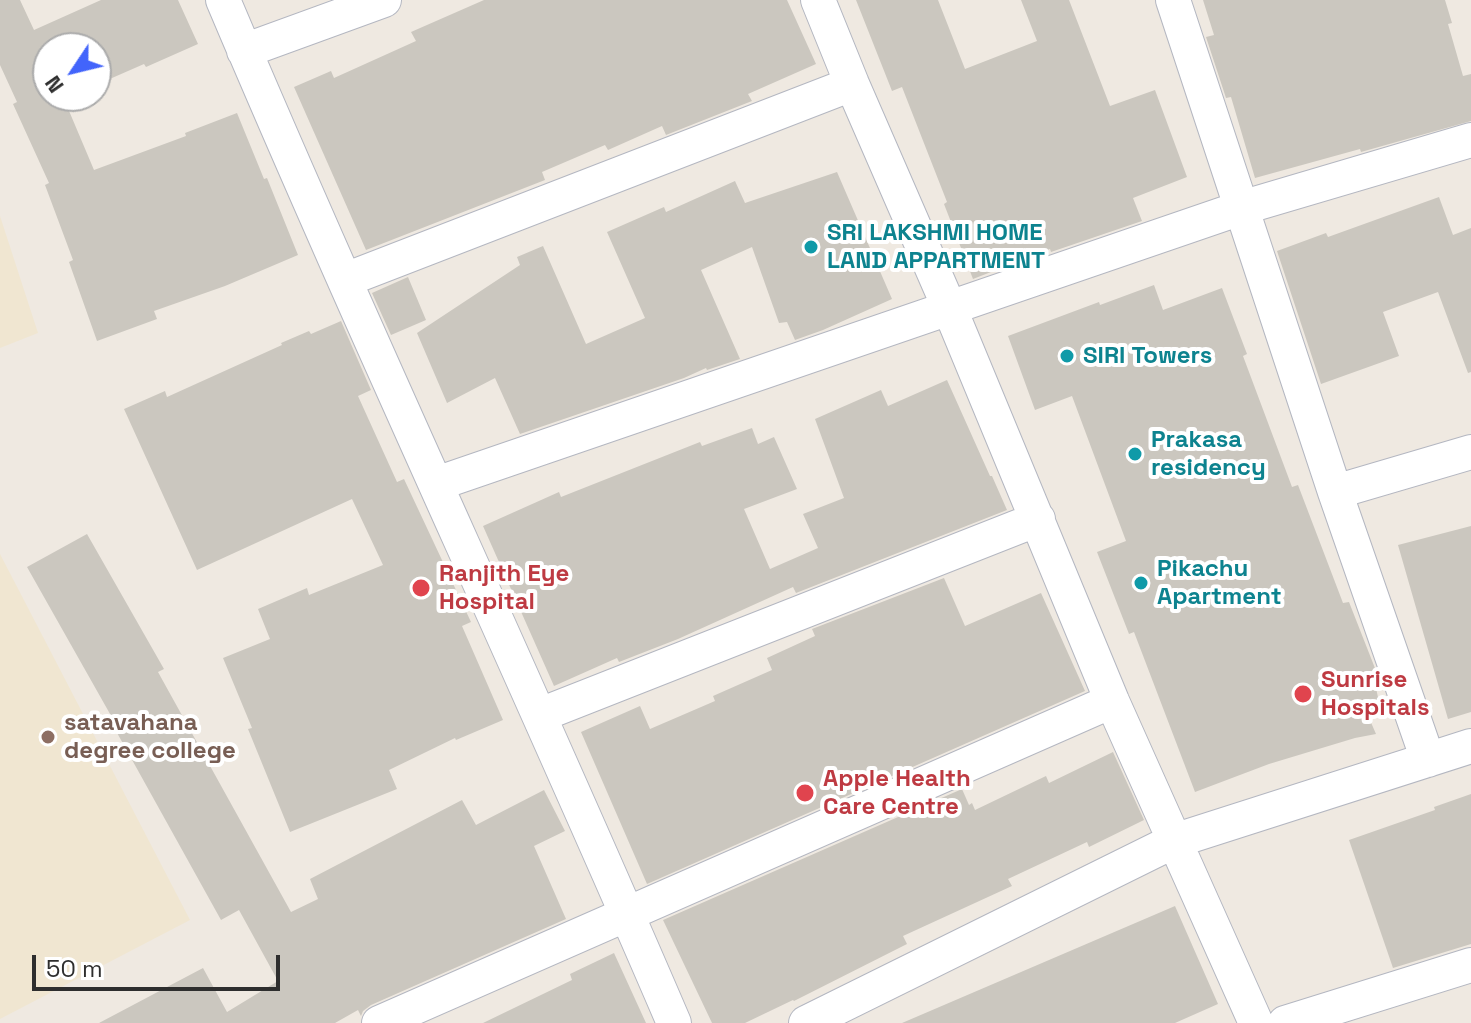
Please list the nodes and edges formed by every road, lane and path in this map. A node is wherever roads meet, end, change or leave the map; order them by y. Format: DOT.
graph roads {
  1 [pos="223,0"];
  2 [pos="384,0"];
  3 [pos="818,0"];
  4 [pos="1173,0"];
  5 [pos="244,51"];
  6 [pos="852,84"];
  7 [pos="1471,140"];
  8 [pos="1241,208"];
  9 [pos="345,280"];
  10 [pos="949,307"];
  11 [pos="1471,452"];
  12 [pos="436,484"];
  13 [pos="1335,492"];
  14 [pos="1038,519"];
  15 [pos="1112,701"];
  16 [pos="540,715"];
  17 [pos="1471,746"];
  18 [pos="1428,760"];
  19 [pos="1174,841"];
  20 [pos="627,913"];
  21 [pos="1471,965"];
  22 [pos="379,1023"];
  23 [pos="674,1023"];
  24 [pos="806,1023"];
  25 [pos="1256,1023"];
  26 [pos="1285,1023"];
  1 -- 5 [label="street"];
  2 -- 5 [label="street"];
  3 -- 6 [label="street"];
  4 -- 8 [label="street"];
  5 -- 9 [label="street"];
  6 -- 9 [label="street"];
  6 -- 10 [label="street"];
  7 -- 8 [label="street"];
  8 -- 10 [label="street"];
  8 -- 13 [label="street"];
  9 -- 12 [label="street"];
  10 -- 12 [label="street"];
  10 -- 14 [label="street"];
  11 -- 13 [label="street"];
  12 -- 16 [label="street"];
  13 -- 18 [label="street"];
  14 -- 15 [label="street"];
  14 -- 16 [label="street"];
  15 -- 19 [label="street"];
  15 -- 20 [label="street"];
  16 -- 20 [label="street"];
  17 -- 18 [label="street"];
  18 -- 19 [label="street"];
  19 -- 24 [label="street"];
  19 -- 25 [label="street"];
  20 -- 22 [label="street"];
  20 -- 23 [label="street"];
  21 -- 26 [label="street"];
}
